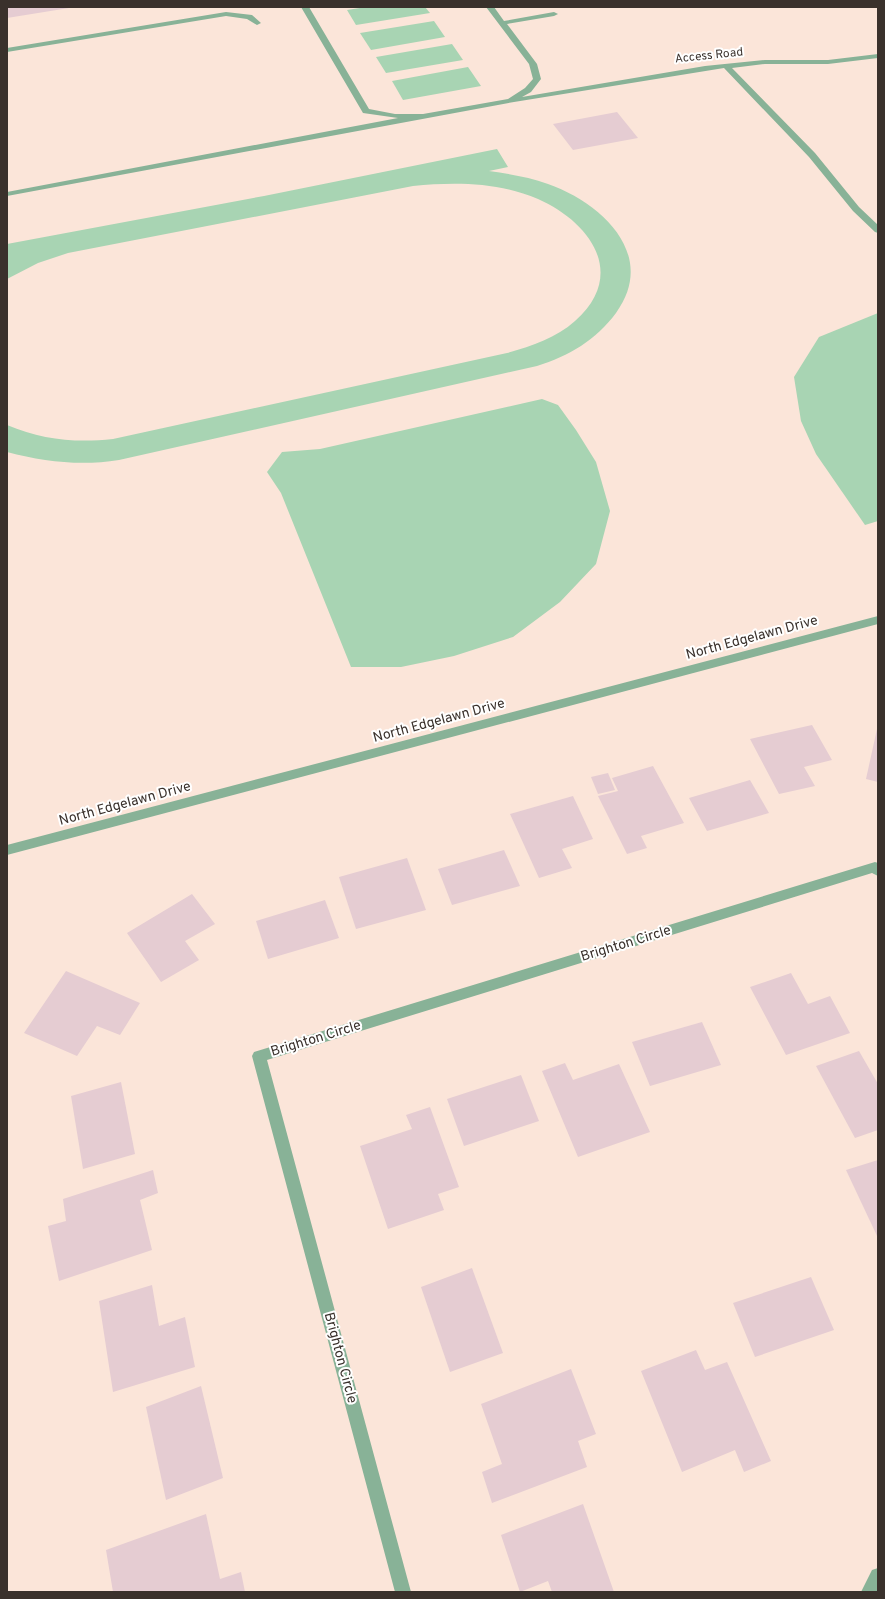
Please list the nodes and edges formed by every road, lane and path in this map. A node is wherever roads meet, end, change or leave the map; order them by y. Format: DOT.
graph roads {
  1 [pos="306,7"];
  2 [pos="490,7"];
  3 [pos="554,14"];
  4 [pos="257,23"];
  5 [pos="502,23"];
  6 [pos="7,50"];
  7 [pos="878,56"];
  8 [pos="726,66"];
  9 [pos="510,101"];
  10 [pos="423,116"];
  11 [pos="7,194"];
  12 [pos="878,230"];
  13 [pos="878,620"];
  14 [pos="7,850"];
  15 [pos="878,871"];
  16 [pos="878,1576"];
  17 [pos="403,1592"];
  18 [pos="869,1592"];
  1 -- 10 [label="street"];
  2 -- 5 [label="street"];
  3 -- 5 [label="street"];
  4 -- 6 [label="street"];
  5 -- 9 [label="street"];
  7 -- 8 [label="street, Access Road"];
  8 -- 9 [label="street, Access Road"];
  8 -- 12 [label="street"];
  9 -- 10 [label="street, Access Road"];
  10 -- 11 [label="street"];
  13 -- 14 [label="street, North Edgelawn Drive"];
  15 -- 17 [label="street, Brighton Circle"];
  16 -- 18 [label="street"];
}
